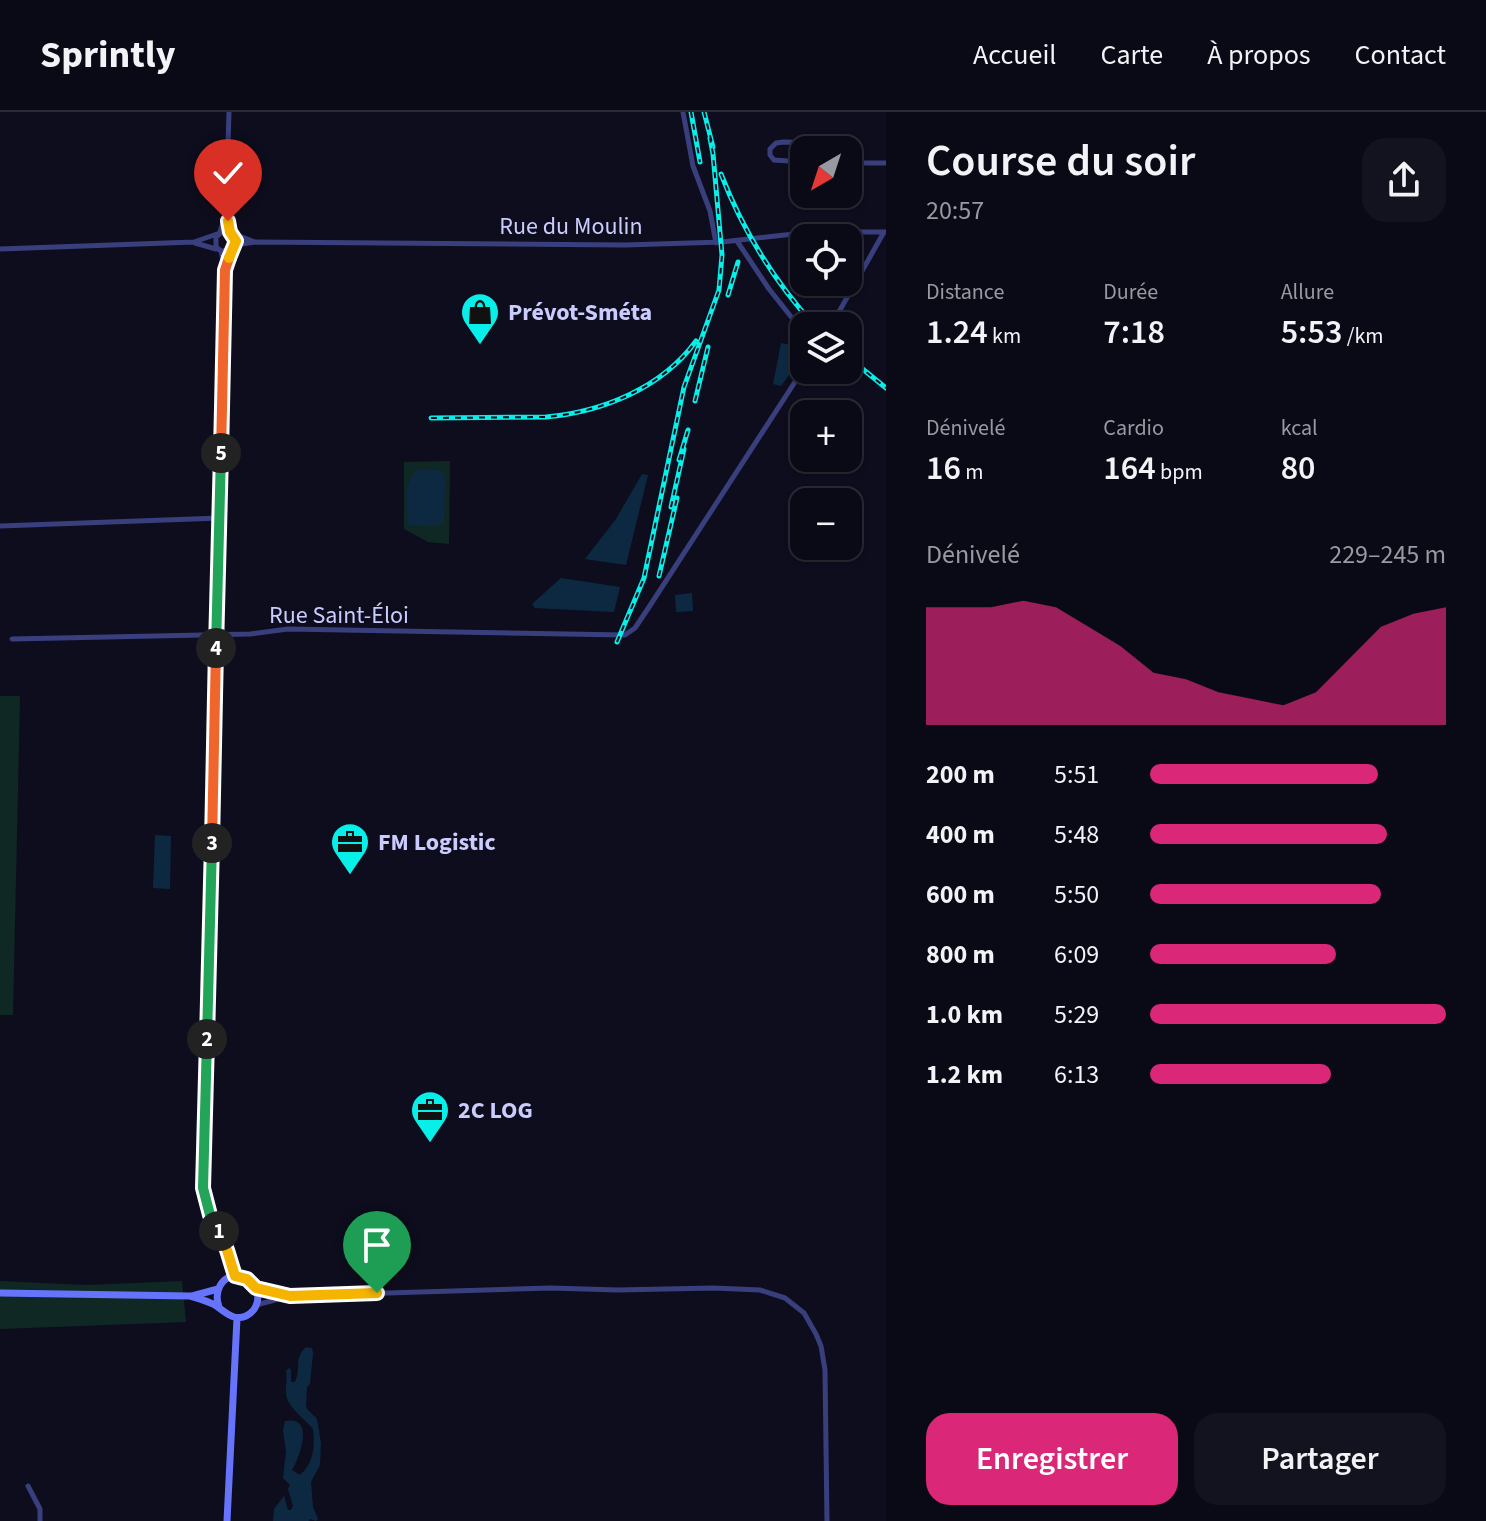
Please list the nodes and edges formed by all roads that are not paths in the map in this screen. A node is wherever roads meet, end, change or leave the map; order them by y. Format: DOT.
graph roads {
  1 [pos="229,112"];
  2 [pos="683,112"];
  3 [pos="790,142"];
  4 [pos="790,161"];
  5 [pos="862,163"];
  6 [pos="886,163"];
  7 [pos="226,212"];
  8 [pos="885,232"];
  9 [pos="219,233"];
  10 [pos="232,233"];
  11 [pos="737,241"];
  12 [pos="194,242"];
  13 [pos="256,242"];
  14 [pos="716,243"];
  15 [pos="233,248"];
  16 [pos="0,249"];
  17 [pos="220,250"];
  18 [pos="225,270"];
  19 [pos="839,312"];
  20 [pos="790,315"];
  21 [pos="794,384"];
  22 [pos="220,518"];
  23 [pos="0,526"];
  24 [pos="217,634"];
  25 [pos="12,639"];
  26 [pos="235,1276"];
  27 [pos="256,1288"];
  28 [pos="218,1289"];
  29 [pos="0,1293"];
  30 [pos="190,1296"];
  31 [pos="290,1296"];
  32 [pos="256,1305"];
  33 [pos="219,1307"];
  34 [pos="237,1318"];
  35 [pos="28,1486"];
  36 [pos="40,1521"];
  37 [pos="227,1521"];
  38 [pos="827,1521"];
  1 -- 7 [label="street"];
  2 -- 14 [label="street"];
  3 -- 4 [label="street"];
  5 -- 6 [label="street"];
  7 -- 9 [label="street"];
  7 -- 10 [label="street"];
  8 -- 11 [label="street, Rue du Moulin"];
  8 -- 19 [label="street"];
  9 -- 10 [label="street, Rue du Moulin"];
  9 -- 12 [label="street"];
  9 -- 17 [label="street"];
  10 -- 13 [label="street, Rue du Moulin"];
  10 -- 15 [label="street"];
  11 -- 14 [label="street, Rue du Moulin"];
  11 -- 20 [label="street"];
  12 -- 16 [label="street"];
  12 -- 17 [label="street"];
  13 -- 14 [label="street, Rue du Moulin"];
  13 -- 15 [label="street, Rue du Moulin"];
  15 -- 17 [label="street, Rue du Moulin"];
  15 -- 18 [label="street"];
  17 -- 18 [label="street"];
  18 -- 22 [label="street"];
  21 -- 24 [label="street, Rue Saint-Éloi"];
  22 -- 23 [label="street"];
  22 -- 24 [label="street"];
  24 -- 25 [label="street, Rue Saint-Éloi"];
  24 -- 26 [label="street"];
  26 -- 27 [label="main road"];
  26 -- 28 [label="main road"];
  27 -- 31 [label="street"];
  27 -- 32 [label="main road"];
  28 -- 30 [label="main road"];
  28 -- 33 [label="main road"];
  29 -- 30 [label="main road"];
  30 -- 33 [label="main road"];
  31 -- 32 [label="street"];
  31 -- 38 [label="street"];
  32 -- 34 [label="main road"];
  33 -- 34 [label="main road"];
  34 -- 37 [label="main road"];
  35 -- 36 [label="street"];
}
